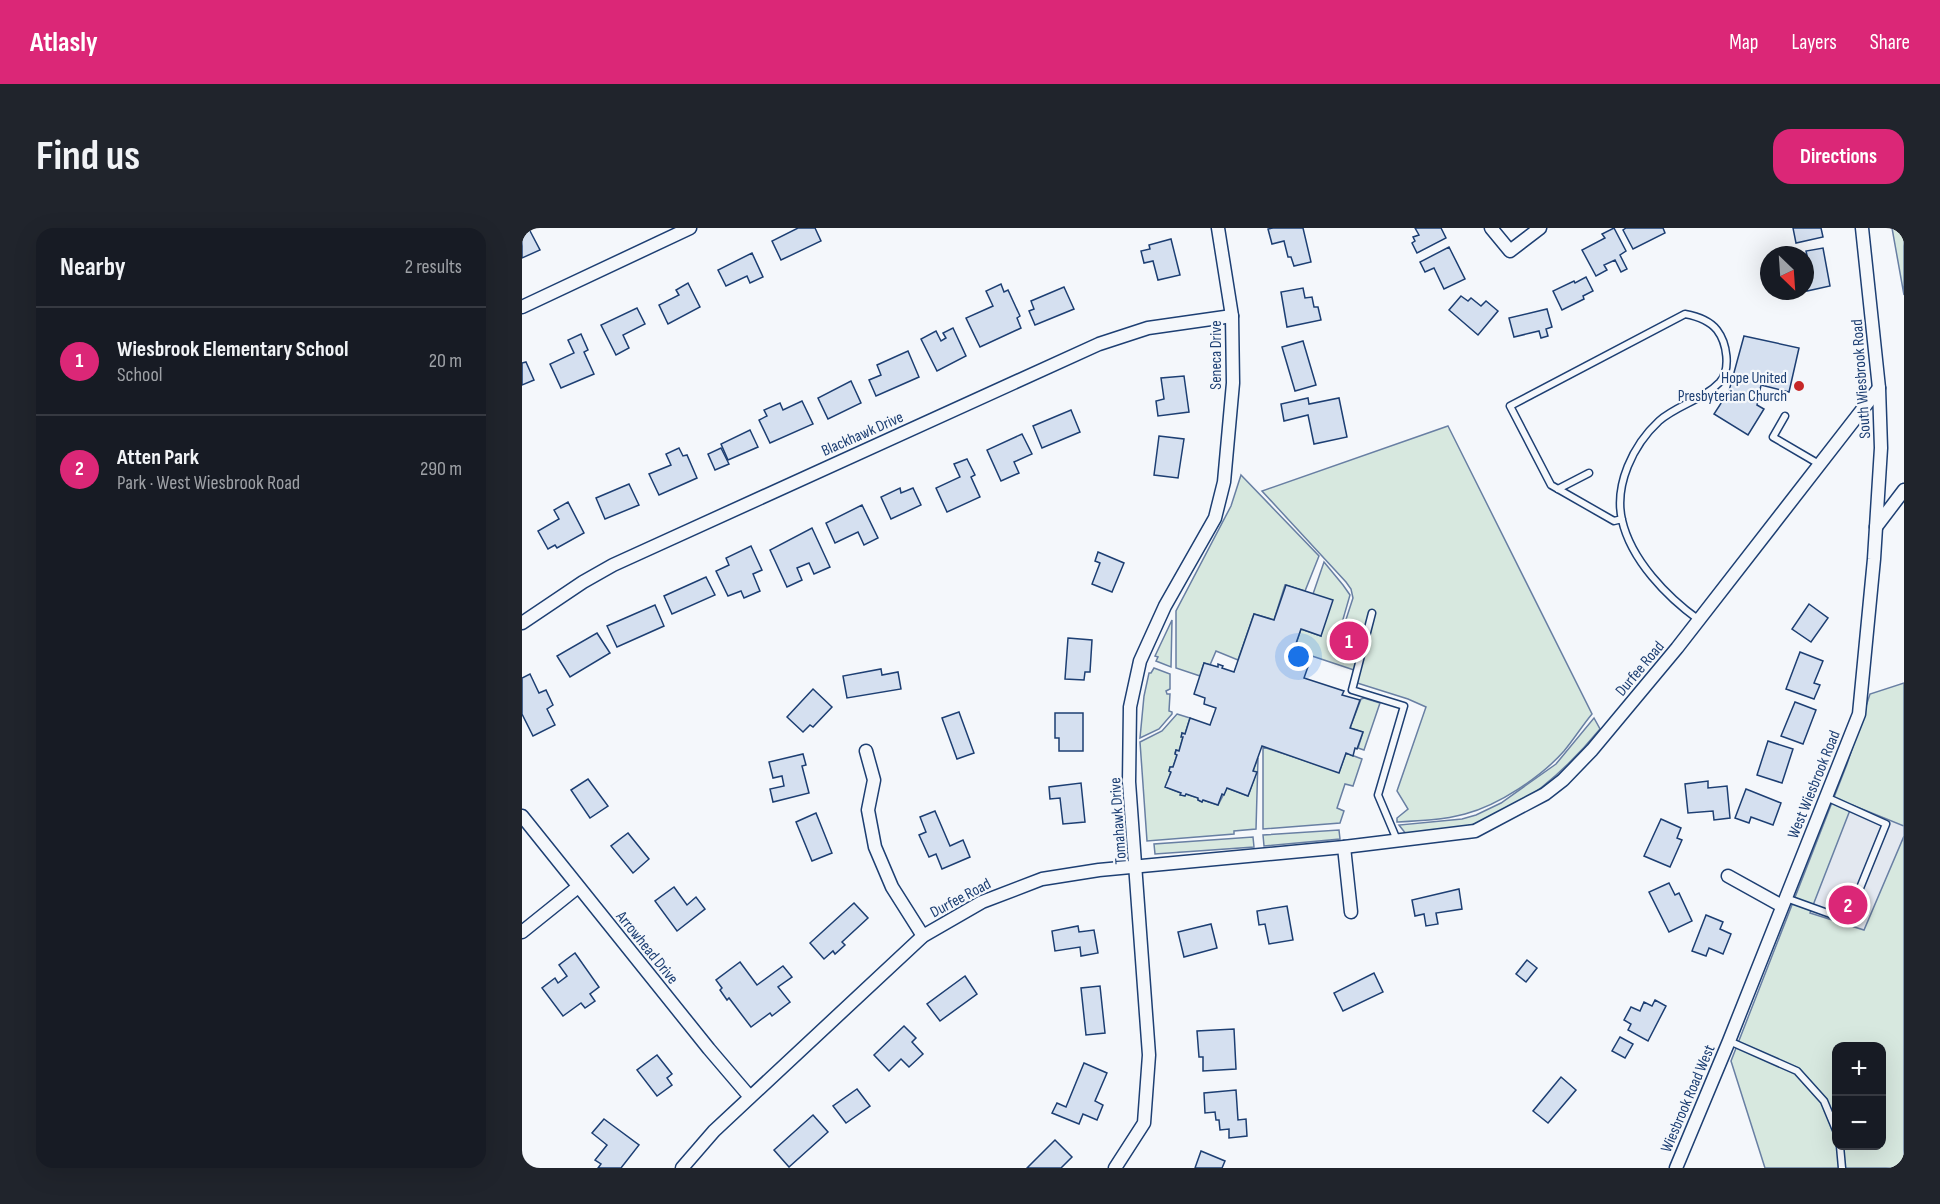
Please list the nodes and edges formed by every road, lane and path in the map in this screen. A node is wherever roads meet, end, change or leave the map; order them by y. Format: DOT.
graph roads {
  1 [pos="690,228"];
  2 [pos="1218,228"];
  3 [pos="1491,228"];
  4 [pos="1540,228"];
  5 [pos="1862,228"];
  6 [pos="667,233"];
  7 [pos="522,307"];
  8 [pos="1232,316"];
  9 [pos="1879,388"];
  10 [pos="1785,416"];
  11 [pos="1820,465"];
  12 [pos="1589,473"];
  13 [pos="1224,482"];
  14 [pos="1558,489"];
  15 [pos="1904,490"];
  16 [pos="1622,519"];
  17 [pos="1875,527"];
  18 [pos="1372,614"];
  19 [pos="1699,620"];
  20 [pos="522,622"];
  21 [pos="866,752"];
  22 [pos="1826,797"];
  23 [pos="522,816"];
  24 [pos="1397,840"];
  25 [pos="1344,847"];
  26 [pos="1137,867"];
  27 [pos="1728,876"];
  28 [pos="578,887"];
  29 [pos="1784,902"];
  30 [pos="1351,912"];
  31 [pos="522,932"];
  32 [pos="923,936"];
  33 [pos="1729,1041"];
  34 [pos="750,1096"];
  35 [pos="1832,1120"];
  36 [pos="1840,1150"];
  37 [pos="682,1168"];
  38 [pos="1115,1168"];
  39 [pos="1676,1168"];
  40 [pos="1842,1168"];
  1 -- 6 [label="street"];
  2 -- 8 [label="street, Seneca Drive"];
  3 -- 4 [label="street"];
  5 -- 9 [label="street, South Wiesbrook Road"];
  6 -- 7 [label="street"];
  8 -- 13 [label="street, Seneca Drive"];
  8 -- 20 [label="street, Blackhawk Drive"];
  9 -- 11 [label="street, Durfee Road"];
  9 -- 17 [label="street, South Wiesbrook Road"];
  10 -- 11 [label="lane"];
  11 -- 19 [label="street, Durfee Road"];
  12 -- 14 [label="lane"];
  13 -- 26 [label="street, Tomahawk Drive"];
  14 -- 16 [label="lane"];
  14 -- 16 [label="lane"];
  15 -- 17 [label="street"];
  16 -- 19 [label="lane"];
  17 -- 22 [label="street, West Wiesbrook Road"];
  18 -- 24 [label="lane"];
  19 -- 24 [label="street, Durfee Road"];
  21 -- 32 [label="street"];
  22 -- 29 [label="street, West Wiesbrook Road"];
  22 -- 29 [label="lane"];
  23 -- 28 [label="street, Arrowhead Drive"];
  24 -- 25 [label="street, Durfee Road"];
  25 -- 26 [label="street, Durfee Road"];
  25 -- 30 [label="street"];
  26 -- 32 [label="street, Durfee Road"];
  26 -- 38 [label="street, Tomahawk Drive"];
  27 -- 29 [label="street"];
  28 -- 31 [label="street"];
  28 -- 34 [label="street, Arrowhead Drive"];
  29 -- 33 [label="street, West Wiesbrook Road"];
  32 -- 34 [label="street, Durfee Road"];
  33 -- 35 [label="lane"];
  33 -- 39 [label="street, Wiesbrook Road West"];
  34 -- 37 [label="street, Durfee Road"];
  36 -- 40 [label="lane"];
}
